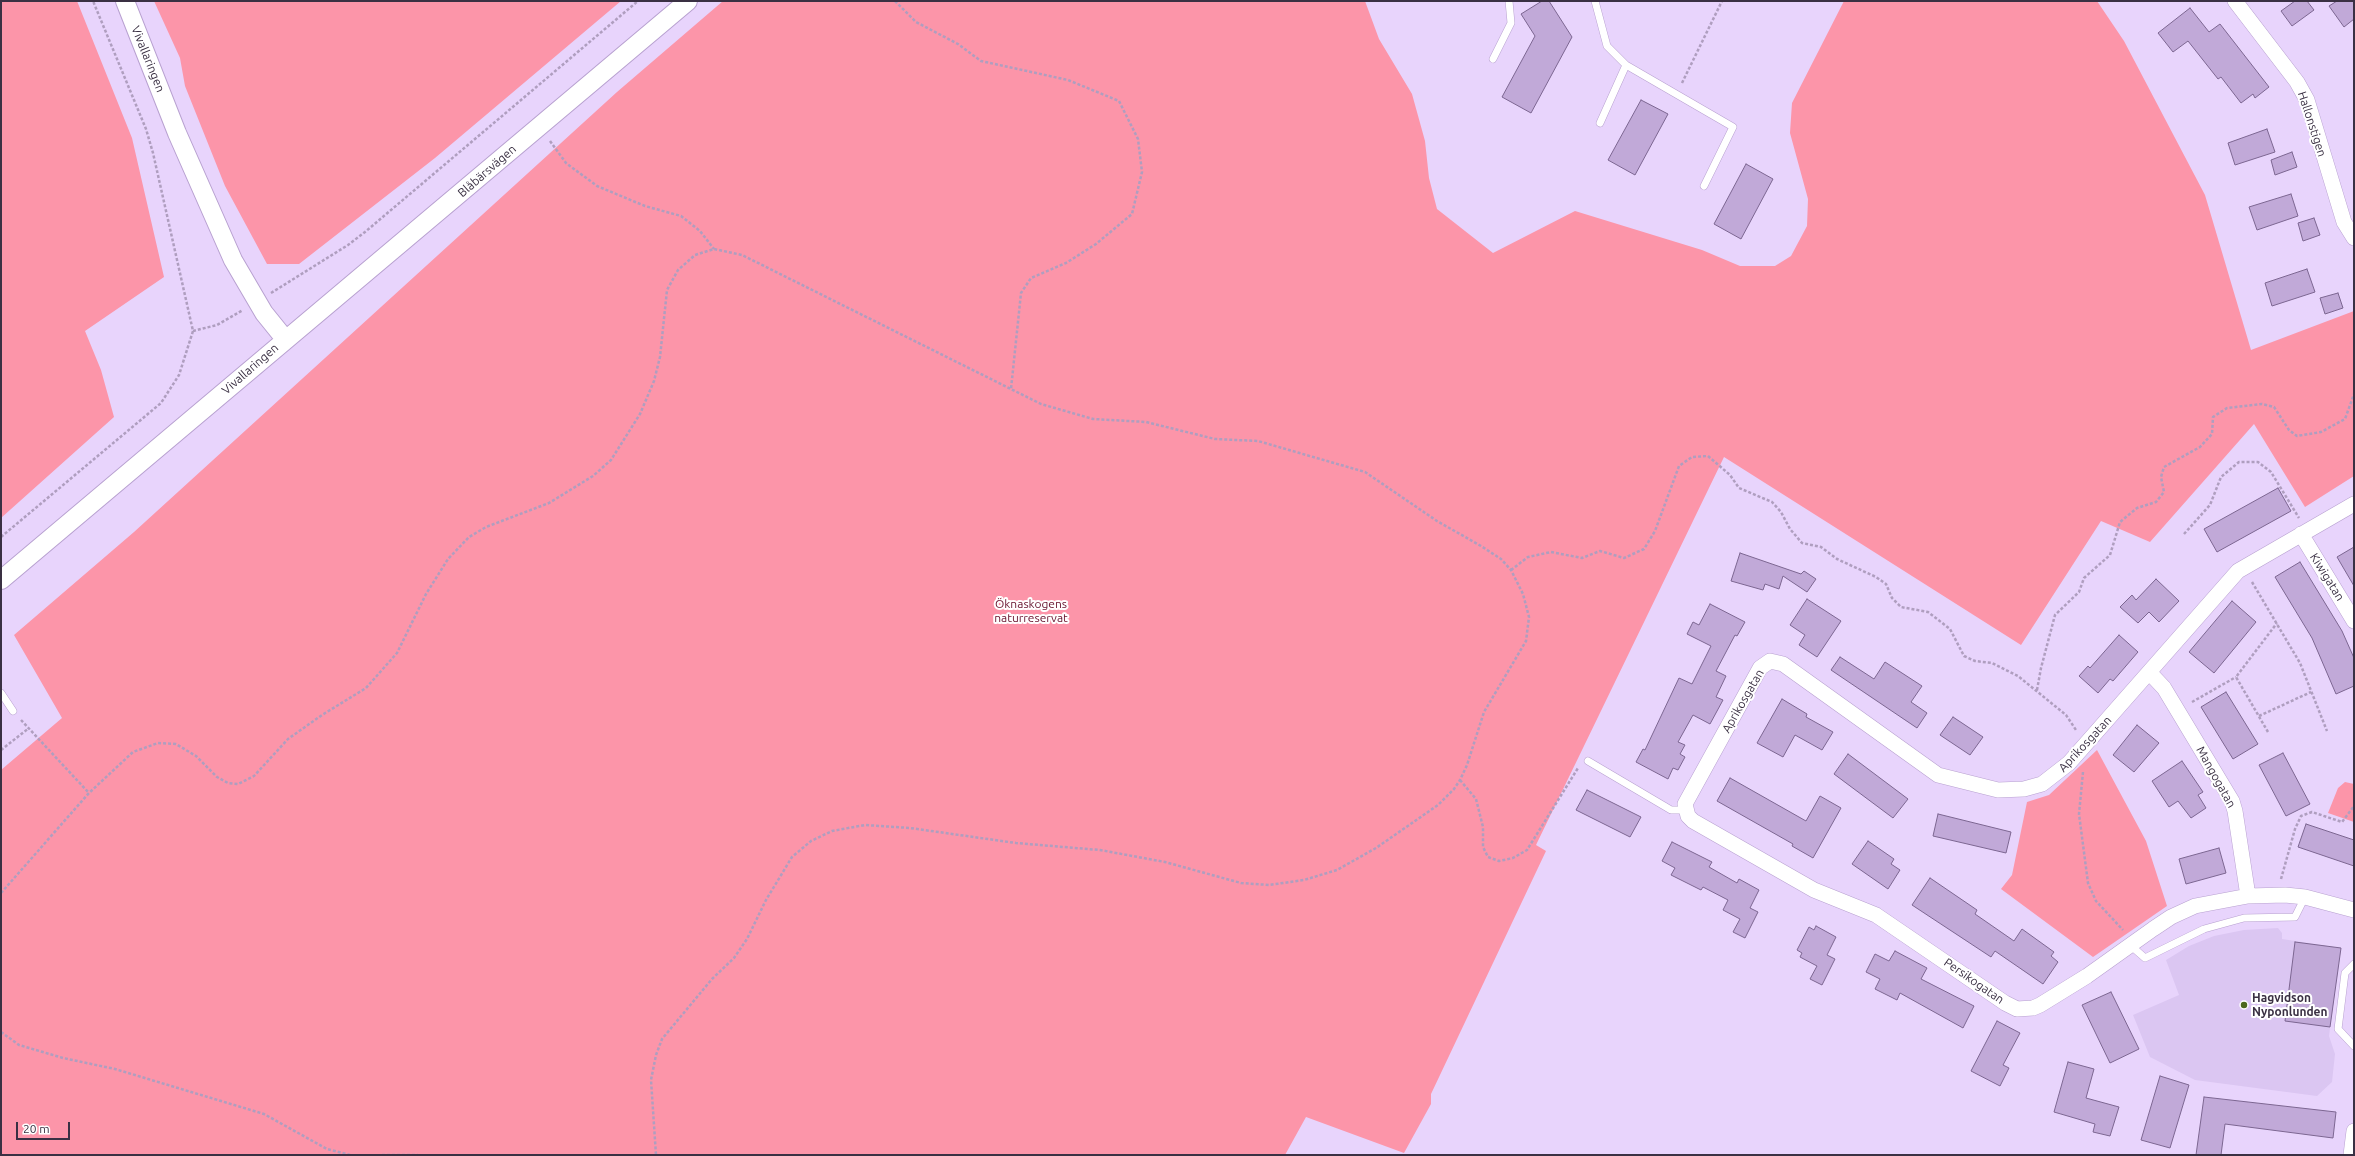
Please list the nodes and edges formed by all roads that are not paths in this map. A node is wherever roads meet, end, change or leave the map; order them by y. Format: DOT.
graph roads {
  1 [pos="125,1"];
  2 [pos="688,1"];
  3 [pos="1509,1"];
  4 [pos="1595,1"];
  5 [pos="2235,1"];
  6 [pos="1493,60"];
  7 [pos="1626,65"];
  8 [pos="1600,123"];
  9 [pos="1704,186"];
  10 [pos="2354,238"];
  11 [pos="285,339"];
  12 [pos="2354,504"];
  13 [pos="2304,532"];
  14 [pos="1,580"];
  15 [pos="2354,621"];
  16 [pos="2149,672"];
  17 [pos="1,693"];
  18 [pos="13,710"];
  19 [pos="1588,761"];
  20 [pos="1686,805"];
  21 [pos="2248,896"];
  22 [pos="2305,897"];
  23 [pos="2354,910"];
  24 [pos="2130,945"];
  25 [pos="2354,964"];
  26 [pos="2354,1046"];
  27 [pos="2354,1131"];
  28 [pos="2351,1155"];
  1 -- 11 [label="street, Vivallaringen"];
  2 -- 11 [label="street, Blåbärsvägen"];
  3 -- 6 [label="lane"];
  4 -- 7 [label="lane"];
  5 -- 10 [label="street, Hallonstigen"];
  7 -- 8 [label="lane"];
  7 -- 9 [label="lane"];
  11 -- 14 [label="street, Vivallaringen"];
  12 -- 13 [label="street, Aprikosgatan"];
  13 -- 15 [label="street, Kiwigatan"];
  13 -- 16 [label="street, Aprikosgatan"];
  16 -- 20 [label="street, Aprikosgatan"];
  16 -- 21 [label="street, Mangogatan"];
  17 -- 18 [label="lane"];
  19 -- 20 [label="lane"];
  20 -- 24 [label="street, Persikogatan"];
  21 -- 22 [label="street, Persikogatan"];
  21 -- 24 [label="street, Persikogatan"];
  22 -- 23 [label="street, Persikogatan"];
  22 -- 24 [label="lane"];
  25 -- 26 [label="lane"];
  27 -- 28 [label="street"];
}
